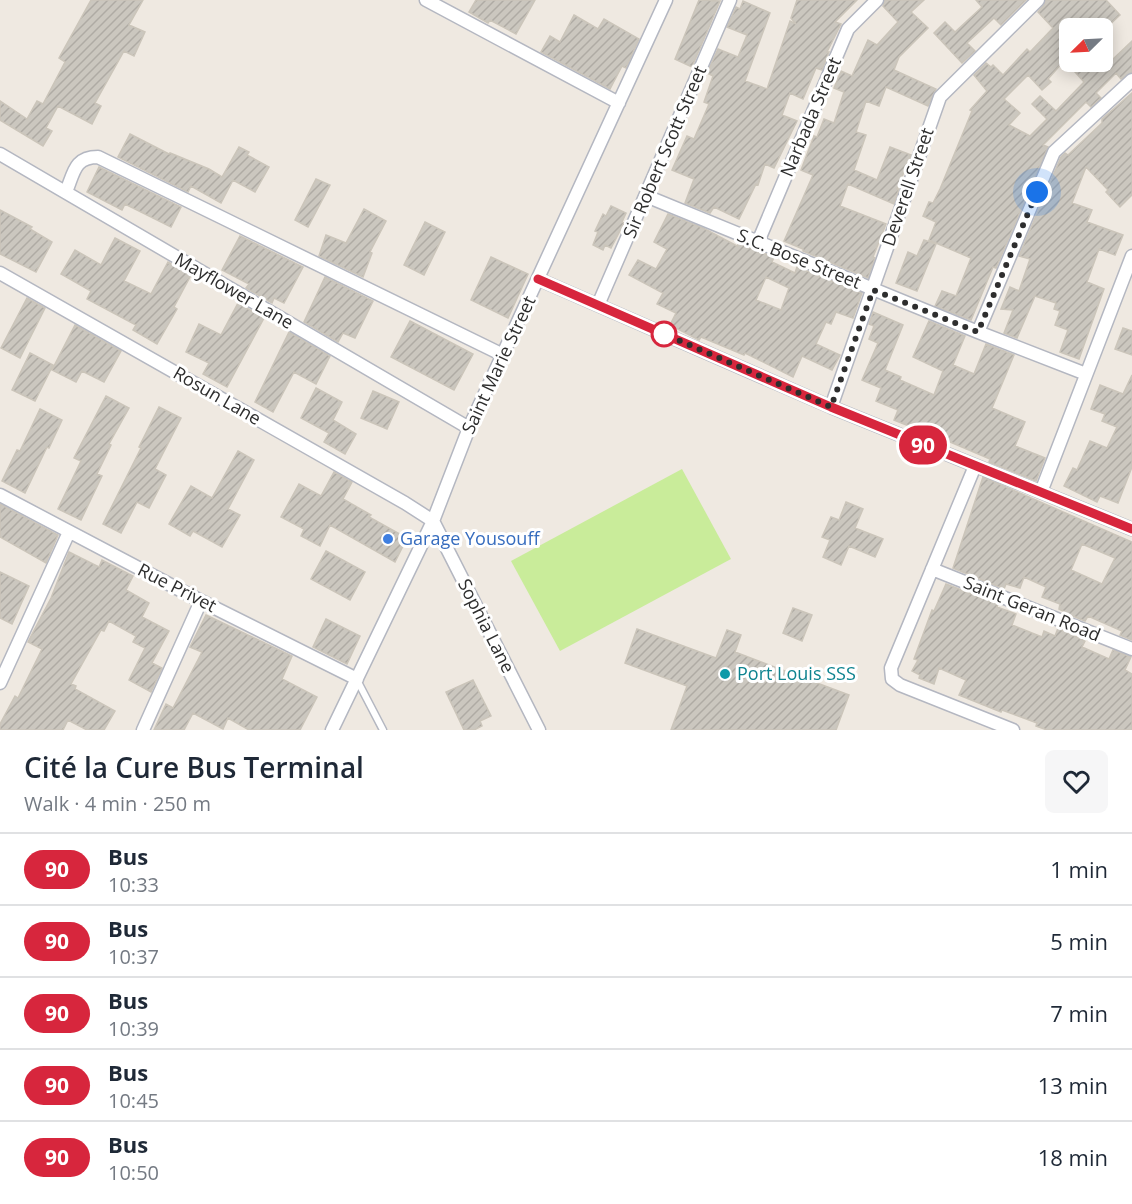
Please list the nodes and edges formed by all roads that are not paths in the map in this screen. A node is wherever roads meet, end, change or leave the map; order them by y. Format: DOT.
graph roads {
  1 [pos="426,0"];
  2 [pos="666,0"];
  3 [pos="730,0"];
  4 [pos="877,0"];
  5 [pos="1038,0"];
  6 [pos="1132,80"];
  7 [pos="619,103"];
  8 [pos="0,154"];
  9 [pos="66,192"];
  10 [pos="646,196"];
  11 [pos="758,242"];
  12 [pos="1132,256"];
  13 [pos="0,273"];
  14 [pos="538,279"];
  15 [pos="873,290"];
  16 [pos="598,305"];
  17 [pos="978,332"];
  18 [pos="503,355"];
  19 [pos="1086,374"];
  20 [pos="831,407"];
  21 [pos="469,428"];
  22 [pos="975,466"];
  23 [pos="1041,492"];
  24 [pos="0,495"];
  25 [pos="433,521"];
  26 [pos="1132,529"];
  27 [pos="69,532"];
  28 [pos="932,569"];
  29 [pos="201,601"];
  30 [pos="1132,649"];
  31 [pos="357,679"];
  32 [pos="0,683"];
  33 [pos="143,730"];
  34 [pos="332,730"];
  35 [pos="383,730"];
  36 [pos="539,730"];
  37 [pos="1013,730"];
  1 -- 7 [label="street"];
  2 -- 7 [label="street, Saint Marie Street"];
  3 -- 10 [label="street, Sir Robert Scott Street"];
  4 -- 11 [label="street, Narbada Street"];
  5 -- 15 [label="street, Deverell Street"];
  6 -- 17 [label="street"];
  7 -- 14 [label="street, Saint Marie Street"];
  8 -- 9 [label="street, Mayflower Lane"];
  9 -- 18 [label="street"];
  9 -- 21 [label="street, Mayflower Lane"];
  10 -- 11 [label="street, S.C. Bose Street"];
  10 -- 16 [label="street, Sir Robert Scott Street"];
  11 -- 15 [label="street, S.C. Bose Street"];
  12 -- 19 [label="street"];
  13 -- 25 [label="street, Rosun Lane"];
  14 -- 16 [label="street"];
  14 -- 18 [label="street, Saint Marie Street"];
  15 -- 17 [label="street, S.C. Bose Street"];
  15 -- 20 [label="street, Deverell Street"];
  16 -- 20 [label="street"];
  17 -- 19 [label="street, S.C. Bose Street"];
  18 -- 21 [label="street, Saint Marie Street"];
  19 -- 23 [label="street"];
  20 -- 22 [label="street"];
  21 -- 25 [label="street, Saint Marie Street"];
  22 -- 23 [label="street"];
  22 -- 28 [label="street"];
  23 -- 26 [label="street"];
  24 -- 27 [label="street, Rue Privet"];
  25 -- 31 [label="street, Saint Marie Street"];
  25 -- 36 [label="street, Sophia Lane"];
  27 -- 29 [label="street, Rue Privet"];
  27 -- 32 [label="street"];
  28 -- 30 [label="street, Saint Geran Road"];
  28 -- 37 [label="street"];
  29 -- 31 [label="street, Rue Privet"];
  29 -- 33 [label="street"];
  31 -- 34 [label="street, Saint Marie Street"];
  31 -- 35 [label="lane"];
}
